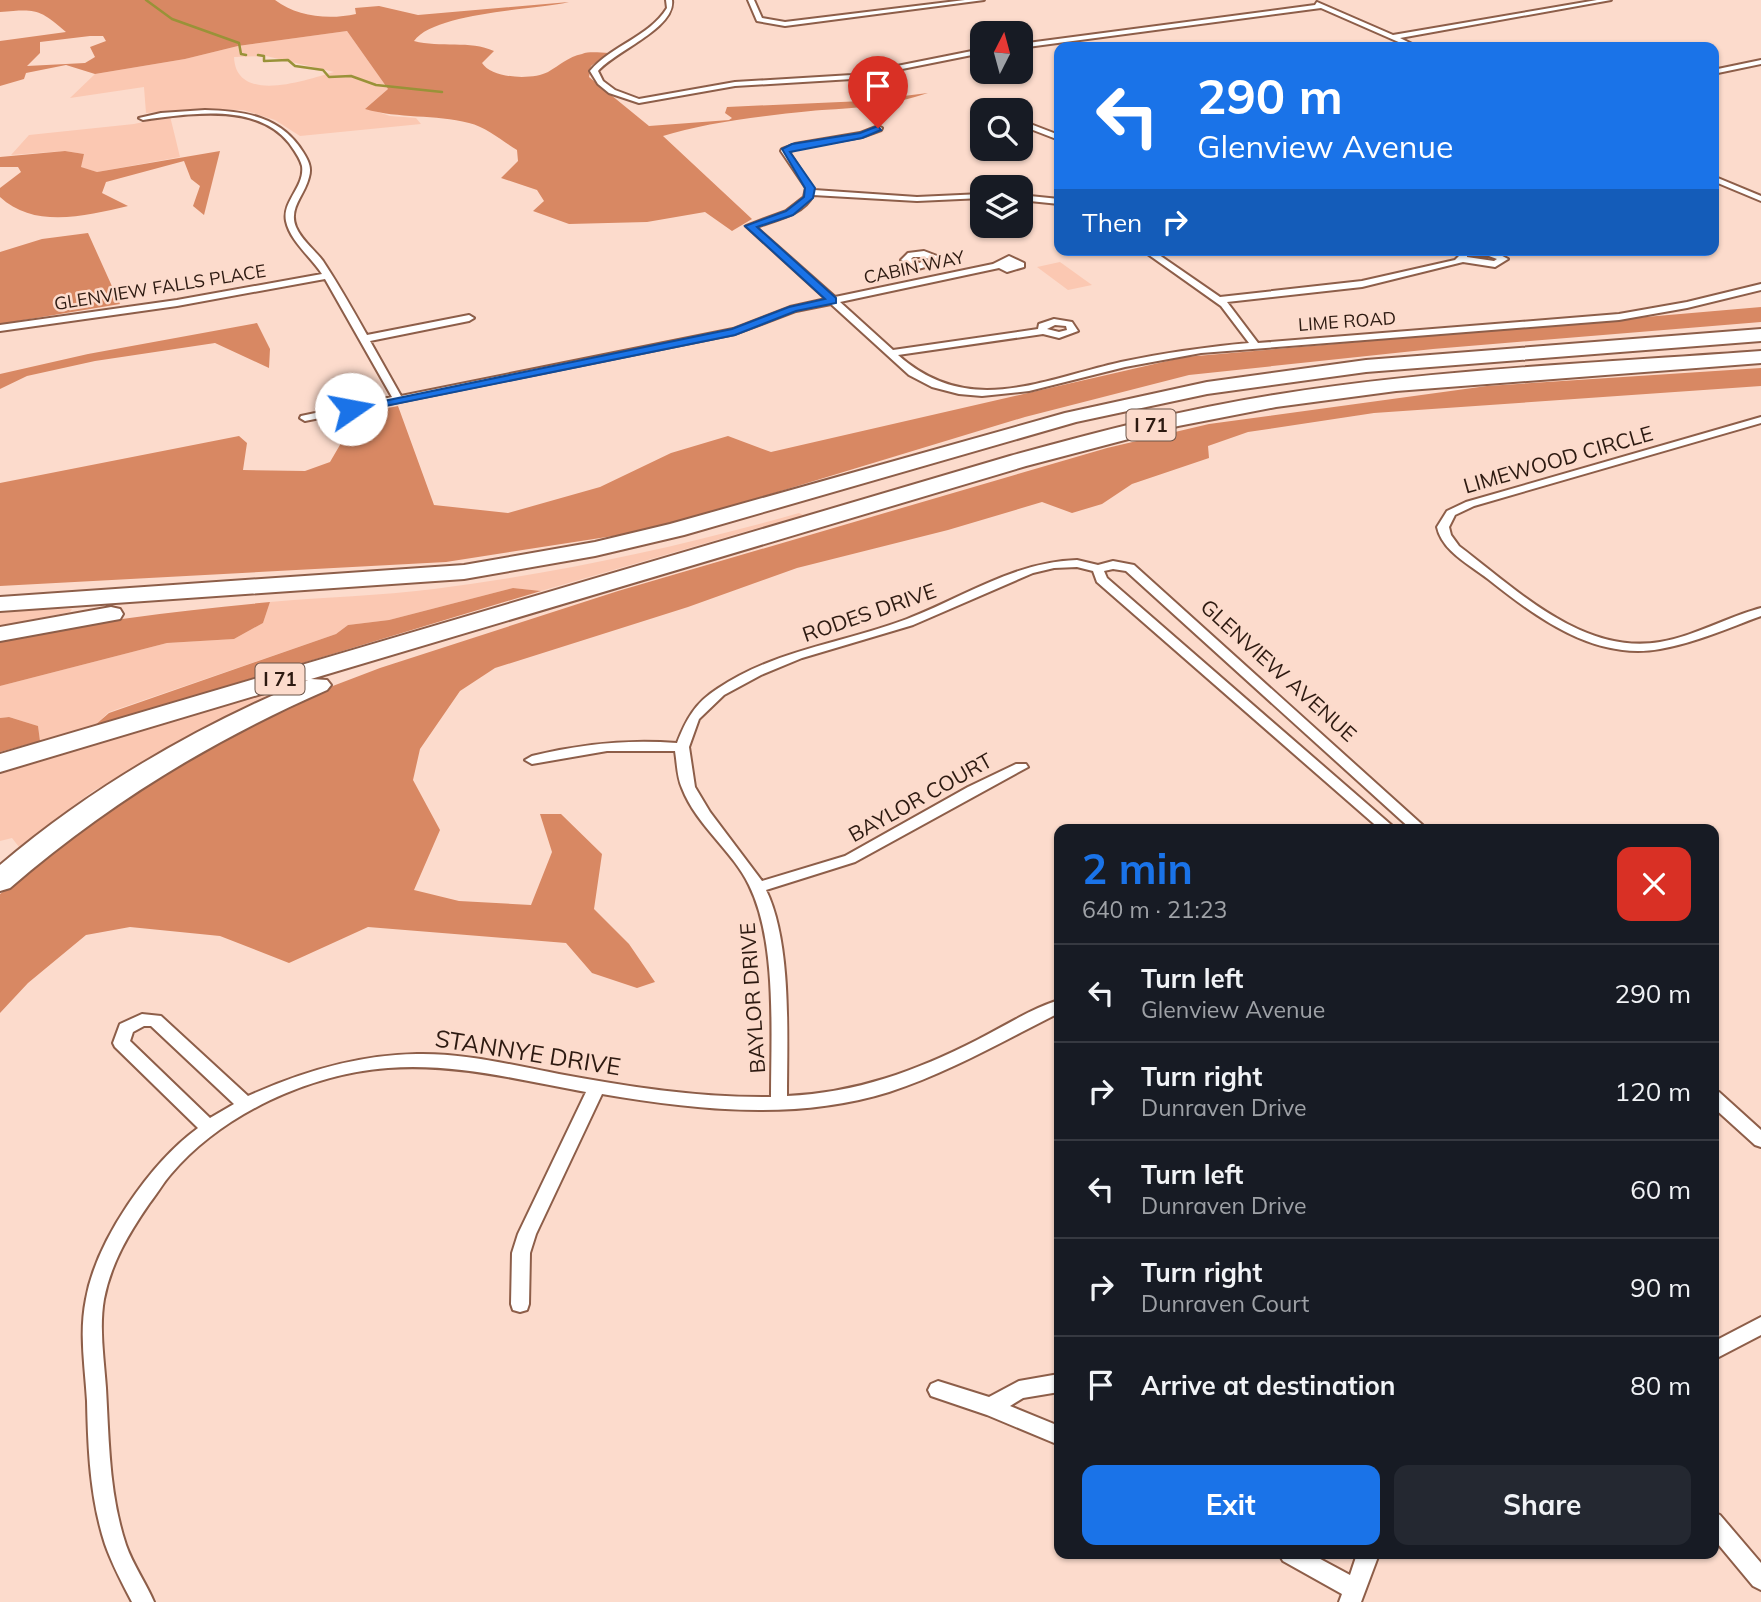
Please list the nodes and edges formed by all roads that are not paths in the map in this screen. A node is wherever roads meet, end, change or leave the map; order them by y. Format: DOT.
graph roads {
  1 [pos="669,0"];
  2 [pos="751,0"];
  3 [pos="981,0"];
  4 [pos="1309,0"];
  5 [pos="1608,0"];
  6 [pos="1323,6"];
  7 [pos="1392,37"];
  8 [pos="1404,42"];
  9 [pos="1033,44"];
  10 [pos="970,53"];
  11 [pos="1761,62"];
  12 [pos="1719,71"];
  13 [pos="143,118"];
  14 [pos="1033,127"];
  15 [pos="878,128"];
  16 [pos="1054,136"];
  17 [pos="1719,181"];
  18 [pos="1761,184"];
  19 [pos="1741,190"];
  20 [pos="810,192"];
  21 [pos="970,197"];
  22 [pos="1033,199"];
  23 [pos="1761,199"];
  24 [pos="1054,201"];
  25 [pos="1155,256"];
  26 [pos="1456,256"];
  27 [pos="923,266"];
  28 [pos="998,266"];
  29 [pos="325,276"];
  30 [pos="937,278"];
  31 [pos="1761,287"];
  32 [pos="832,300"];
  33 [pos="1219,300"];
  34 [pos="469,318"];
  35 [pos="0,328"];
  36 [pos="1043,331"];
  37 [pos="1761,335"];
  38 [pos="364,339"];
  39 [pos="1254,344"];
  40 [pos="890,353"];
  41 [pos="1761,357"];
  42 [pos="398,400"];
  43 [pos="305,418"];
  44 [pos="1761,420"];
  45 [pos="1098,569"];
  46 [pos="464,572"];
  47 [pos="561,597"];
  48 [pos="0,604"];
  49 [pos="1761,612"];
  50 [pos="0,634"];
  51 [pos="683,748"];
  52 [pos="532,760"];
  53 [pos="0,764"];
  54 [pos="1021,767"];
  55 [pos="1383,824"];
  56 [pos="1414,824"];
  57 [pos="0,881"];
  58 [pos="758,887"];
  59 [pos="1054,1008"];
  60 [pos="597,1087"];
  61 [pos="779,1101"];
  62 [pos="1719,1102"];
  63 [pos="247,1106"];
  64 [pos="210,1129"];
  65 [pos="1761,1140"];
  66 [pos="520,1304"];
  67 [pos="1761,1325"];
  68 [pos="1719,1349"];
  69 [pos="1054,1384"];
  70 [pos="938,1390"];
  71 [pos="991,1407"];
  72 [pos="1054,1434"];
  73 [pos="1719,1529"];
  74 [pos="1297,1559"];
  75 [pos="1366,1559"];
  76 [pos="1761,1579"];
  77 [pos="1351,1595"];
  78 [pos="144,1602"];
  1 -- 10 [label="street"];
  2 -- 3 [label="street"];
  4 -- 6 [label="street"];
  5 -- 7 [label="street"];
  6 -- 7 [label="street"];
  6 -- 9 [label="street"];
  7 -- 8 [label="street"];
  11 -- 12 [label="street"];
  13 -- 29 [label="street"];
  14 -- 16 [label="street"];
  15 -- 20 [label="street"];
  17 -- 19 [label="street"];
  18 -- 19 [label="street"];
  19 -- 23 [label="street"];
  20 -- 21 [label="street"];
  20 -- 32 [label="street"];
  22 -- 24 [label="street"];
  25 -- 33 [label="street"];
  26 -- 33 [label="street"];
  27 -- 30 [label="street"];
  28 -- 30 [label="street, CABIN WAY"];
  29 -- 35 [label="street, GLENVIEW FALLS PLACE"];
  29 -- 38 [label="street"];
  30 -- 32 [label="street, CABIN WAY"];
  31 -- 39 [label="street, LIME ROAD"];
  32 -- 40 [label="street"];
  32 -- 42 [label="street, CABIN WAY"];
  33 -- 39 [label="street"];
  34 -- 38 [label="street"];
  36 -- 40 [label="street"];
  37 -- 46 [label="highway, I 71"];
  38 -- 42 [label="street"];
  39 -- 40 [label="street, LIME ROAD"];
  41 -- 47 [label="highway, I 71"];
  42 -- 43 [label="street, CABIN WAY"];
  44 -- 49 [label="street, LIMEWOOD CIRCLE"];
  45 -- 51 [label="street, RODES DRIVE"];
  45 -- 55 [label="street"];
  45 -- 56 [label="street, GLENVIEW AVENUE"];
  46 -- 48 [label="highway, I 71"];
  46 -- 50 [label="highway"];
  47 -- 53 [label="highway, I 71"];
  47 -- 57 [label="highway"];
  51 -- 52 [label="street"];
  51 -- 58 [label="street, BAYLOR DRIVE"];
  54 -- 58 [label="street, BAYLOR COURT"];
  58 -- 61 [label="street, BAYLOR DRIVE"];
  59 -- 61 [label="street, STANNYE DRIVE"];
  60 -- 61 [label="street, STANNYE DRIVE"];
  60 -- 63 [label="street, STANNYE DRIVE"];
  60 -- 66 [label="street"];
  62 -- 65 [label="street"];
  63 -- 64 [label="street, STANNYE DRIVE"];
  63 -- 64 [label="street"];
  64 -- 78 [label="street, STANNYE DRIVE"];
  67 -- 68 [label="street"];
  69 -- 71 [label="street"];
  70 -- 71 [label="street"];
  71 -- 72 [label="street"];
  73 -- 76 [label="street"];
  74 -- 77 [label="street"];
  75 -- 77 [label="street"];
}
